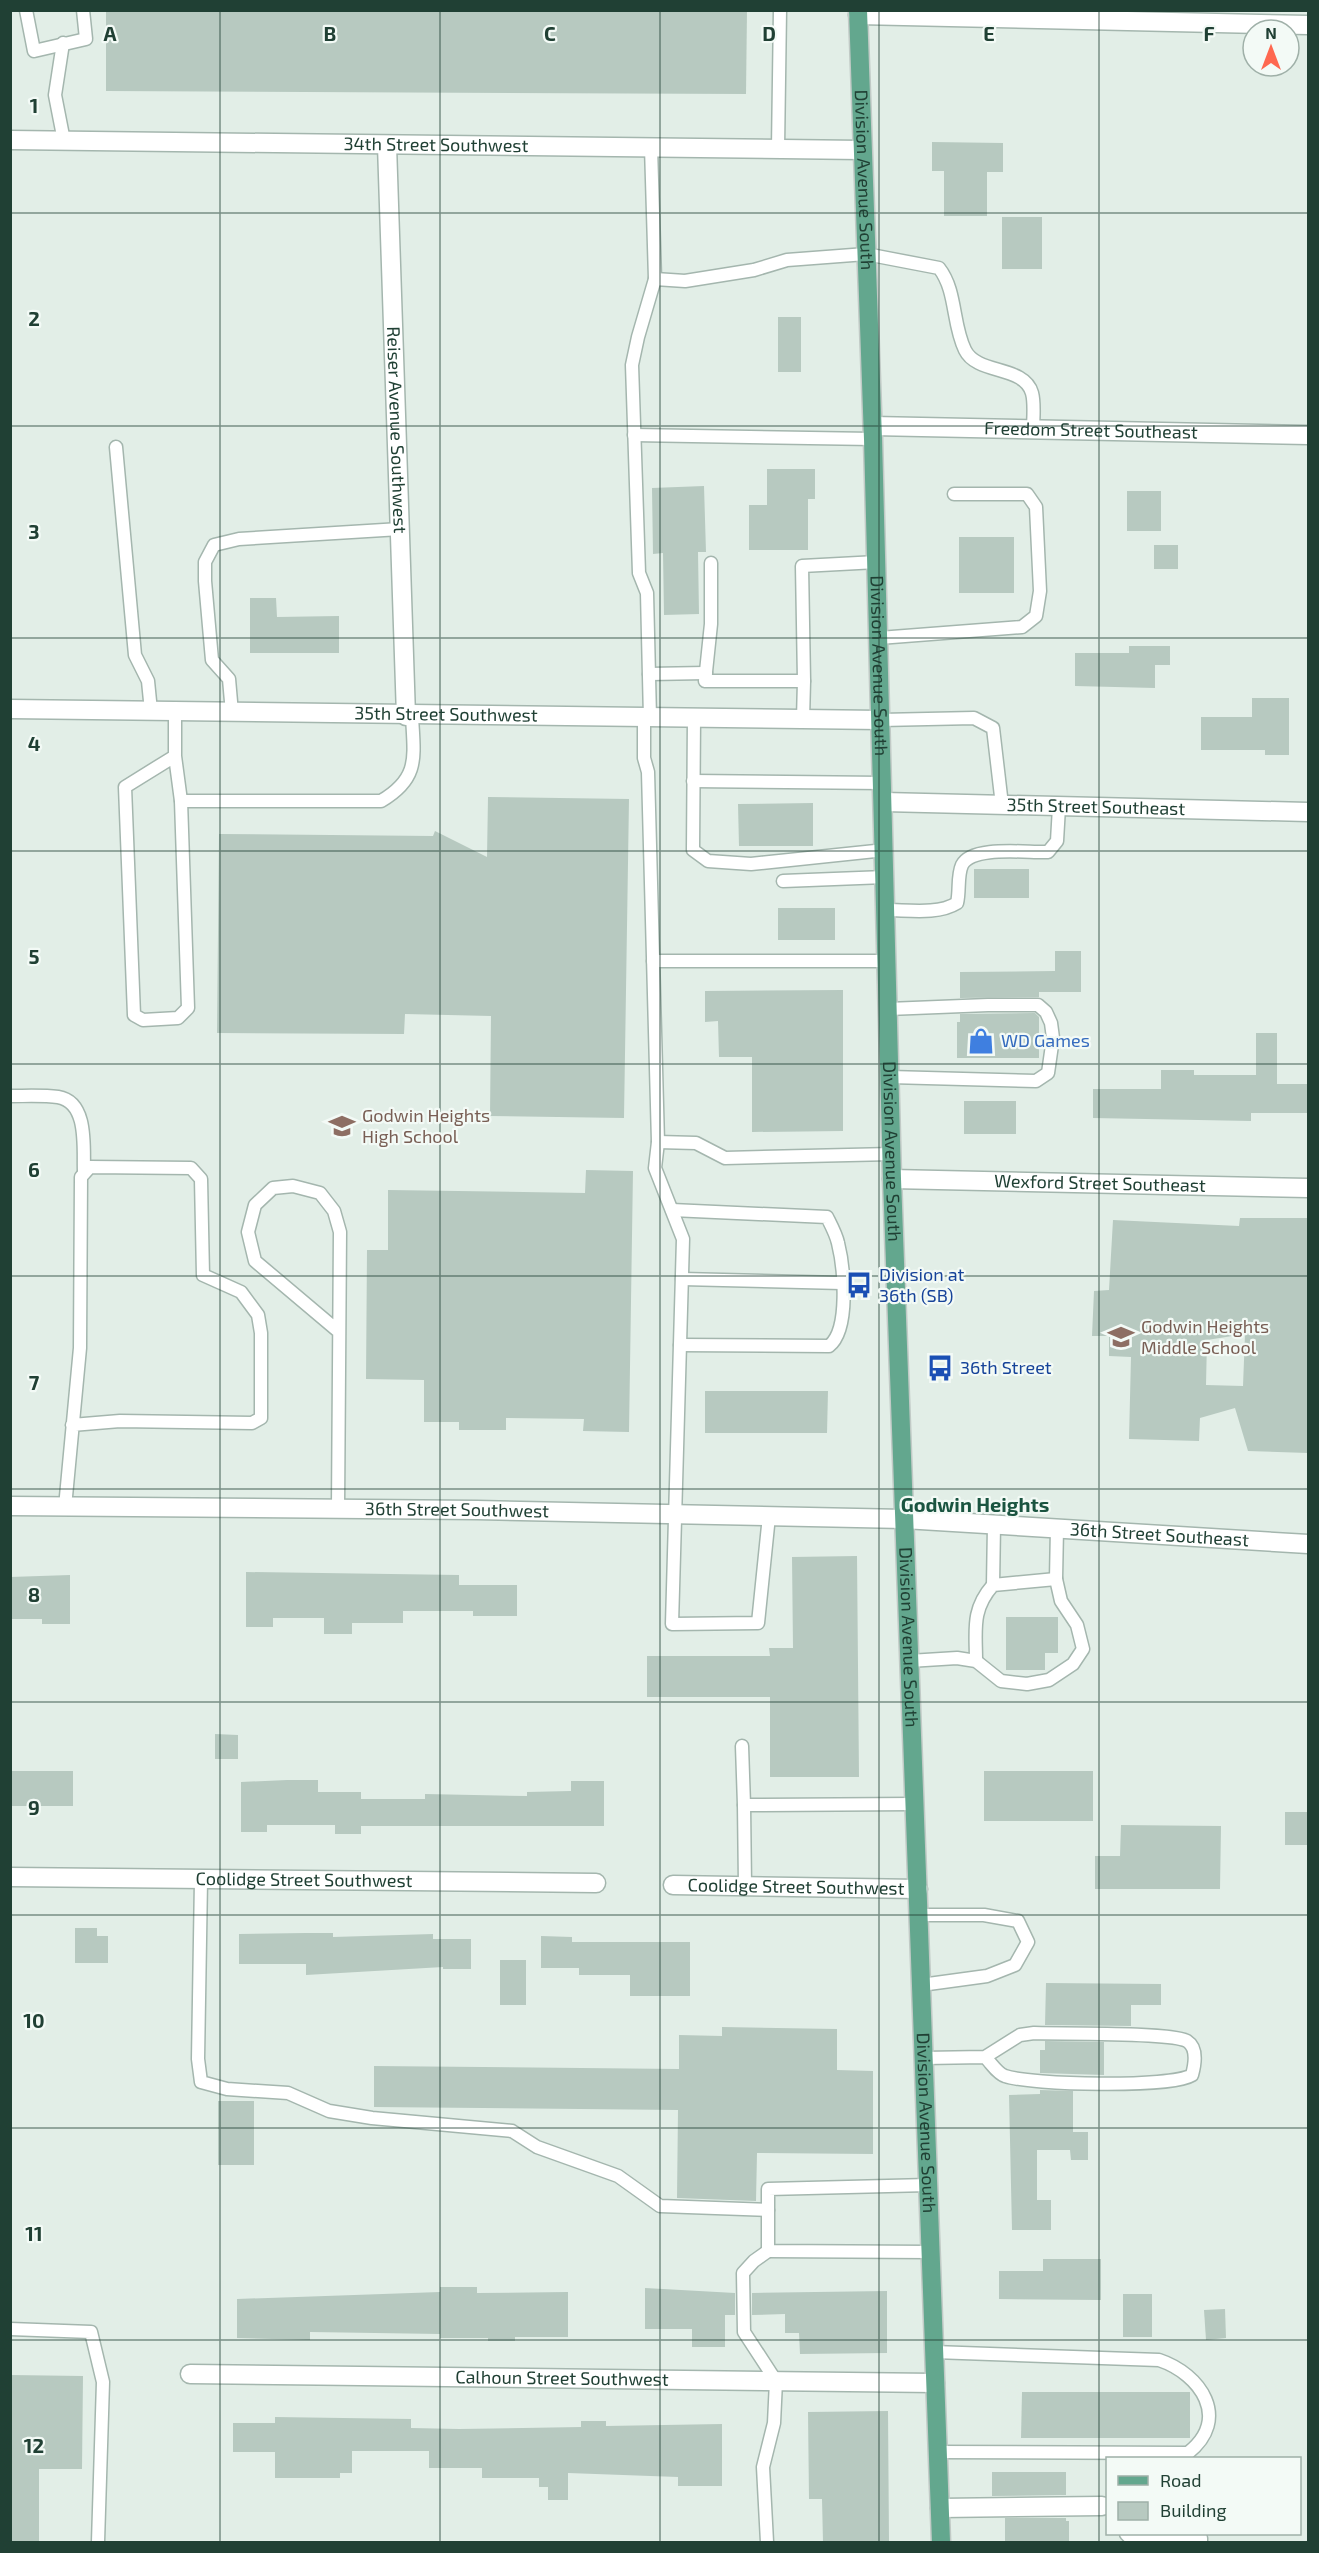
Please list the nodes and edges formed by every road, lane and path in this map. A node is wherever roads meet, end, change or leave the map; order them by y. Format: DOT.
graph roads {
  1 [pos="26,10"];
  2 [pos="83,10"];
  3 [pos="780,10"];
  4 [pos="858,13"];
  5 [pos="947,14"];
  6 [pos="1308,25"];
  7 [pos="63,43"];
  8 [pos="10,140"];
  9 [pos="64,141"];
  10 [pos="387,145"];
  11 [pos="651,147"];
  12 [pos="778,148"];
  13 [pos="862,150"];
  14 [pos="866,254"];
  15 [pos="656,279"];
  16 [pos="1033,430"];
  17 [pos="873,433"];
  18 [pos="634,435"];
  19 [pos="1308,435"];
  20 [pos="116,447"];
  21 [pos="954,494"];
  22 [pos="400,529"];
  23 [pos="877,562"];
  24 [pos="711,563"];
  25 [pos="879,638"];
  26 [pos="706,673"];
  27 [pos="649,674"];
  28 [pos="804,681"];
  29 [pos="10,709"];
  30 [pos="151,711"];
  31 [pos="175,711"];
  32 [pos="232,712"];
  33 [pos="409,716"];
  34 [pos="647,718"];
  35 [pos="694,718"];
  36 [pos="803,719"];
  37 [pos="881,720"];
  38 [pos="175,756"];
  39 [pos="693,781"];
  40 [pos="883,783"];
  41 [pos="181,801"];
  42 [pos="884,802"];
  43 [pos="1002,806"];
  44 [pos="1059,807"];
  45 [pos="1308,812"];
  46 [pos="885,850"];
  47 [pos="885,877"];
  48 [pos="783,880"];
  49 [pos="886,910"];
  50 [pos="653,961"];
  51 [pos="887,961"];
  52 [pos="888,1010"];
  53 [pos="890,1077"];
  54 [pos="10,1096"];
  55 [pos="658,1142"];
  56 [pos="892,1154"];
  57 [pos="84,1171"];
  58 [pos="892,1179"];
  59 [pos="1308,1188"];
  60 [pos="672,1210"];
  61 [pos="682,1279"];
  62 [pos="842,1283"];
  63 [pos="338,1331"];
  64 [pos="680,1345"];
  65 [pos="72,1425"];
  66 [pos="10,1506"];
  67 [pos="65,1507"];
  68 [pos="338,1509"];
  69 [pos="675,1514"];
  70 [pos="769,1516"];
  71 [pos="904,1519"];
  72 [pos="994,1525"];
  73 [pos="1057,1528"];
  74 [pos="1308,1544"];
  75 [pos="1056,1579"];
  76 [pos="993,1585"];
  77 [pos="909,1661"];
  78 [pos="976,1661"];
  79 [pos="742,1746"];
  80 [pos="914,1804"];
  81 [pos="744,1805"];
  82 [pos="10,1877"];
  83 [pos="201,1880"];
  84 [pos="596,1883"];
  85 [pos="673,1885"];
  86 [pos="746,1886"];
  87 [pos="918,1889"];
  88 [pos="918,1915"];
  89 [pos="921,1985"];
  90 [pos="985,2057"];
  91 [pos="924,2058"];
  92 [pos="928,2185"];
  93 [pos="768,2210"];
  94 [pos="768,2251"];
  95 [pos="930,2252"];
  96 [pos="10,2329"];
  97 [pos="934,2352"];
  98 [pos="190,2374"];
  99 [pos="776,2381"];
  100 [pos="935,2383"];
  101 [pos="937,2452"];
  102 [pos="940,2508"];
  103 [pos="1105,2509"];
  104 [pos="1127,2535"];
  105 [pos="98,2542"];
  106 [pos="767,2542"];
  107 [pos="941,2542"];
  108 [pos="1201,2542"];
  1 -- 7 [label="lane"];
  2 -- 7 [label="lane"];
  3 -- 12 [label="lane"];
  4 -- 5 [label="street"];
  4 -- 13 [label="main road, Division Avenue South"];
  5 -- 6 [label="street"];
  7 -- 9 [label="lane"];
  8 -- 9 [label="street, 34th Street Southwest"];
  9 -- 10 [label="street, 34th Street Southwest"];
  10 -- 11 [label="street, 34th Street Southwest"];
  10 -- 22 [label="street, Reiser Avenue Southwest"];
  11 -- 12 [label="street, 34th Street Southwest"];
  11 -- 15 [label="lane"];
  12 -- 13 [label="street, 34th Street Southwest"];
  13 -- 14 [label="main road, Division Avenue South"];
  14 -- 15 [label="lane"];
  14 -- 16 [label="lane"];
  14 -- 17 [label="main road, Division Avenue South"];
  15 -- 18 [label="lane"];
  16 -- 17 [label="street, Freedom Street Southeast"];
  16 -- 19 [label="street, Freedom Street Southeast"];
  17 -- 18 [label="lane"];
  17 -- 23 [label="main road, Division Avenue South"];
  18 -- 27 [label="lane"];
  20 -- 30 [label="lane"];
  21 -- 25 [label="lane"];
  22 -- 32 [label="lane"];
  22 -- 33 [label="street, Reiser Avenue Southwest"];
  23 -- 25 [label="main road, Division Avenue South"];
  23 -- 28 [label="lane"];
  24 -- 26 [label="lane"];
  25 -- 37 [label="main road, Division Avenue South"];
  26 -- 27 [label="lane"];
  26 -- 28 [label="lane"];
  27 -- 34 [label="lane"];
  28 -- 36 [label="lane"];
  29 -- 30 [label="street, 35th Street Southwest"];
  30 -- 31 [label="street, 35th Street Southwest"];
  31 -- 32 [label="street, 35th Street Southwest"];
  31 -- 38 [label="lane"];
  32 -- 33 [label="street, 35th Street Southwest"];
  33 -- 34 [label="street, 35th Street Southwest"];
  33 -- 41 [label="lane"];
  34 -- 35 [label="street, 35th Street Southwest"];
  34 -- 50 [label="lane"];
  35 -- 36 [label="street, 35th Street Southwest"];
  35 -- 39 [label="lane"];
  36 -- 37 [label="street, 35th Street Southwest"];
  37 -- 40 [label="main road, Division Avenue South"];
  37 -- 43 [label="lane"];
  38 -- 41 [label="lane"];
  38 -- 41 [label="lane"];
  39 -- 40 [label="lane"];
  39 -- 46 [label="lane"];
  40 -- 42 [label="main road, Division Avenue South"];
  42 -- 43 [label="street, 35th Street Southeast"];
  42 -- 46 [label="main road, Division Avenue South"];
  43 -- 44 [label="street, 35th Street Southeast"];
  44 -- 45 [label="street, 35th Street Southeast"];
  44 -- 49 [label="lane"];
  46 -- 47 [label="main road, Division Avenue South"];
  47 -- 48 [label="lane"];
  47 -- 49 [label="main road, Division Avenue South"];
  49 -- 51 [label="main road, Division Avenue South"];
  50 -- 51 [label="lane"];
  50 -- 55 [label="lane"];
  51 -- 52 [label="main road, Division Avenue South"];
  52 -- 53 [label="main road, Division Avenue South"];
  52 -- 53 [label="lane"];
  53 -- 56 [label="main road, Division Avenue South"];
  54 -- 57 [label="lane"];
  55 -- 56 [label="lane"];
  55 -- 60 [label="lane"];
  56 -- 58 [label="main road, Division Avenue South"];
  57 -- 65 [label="lane"];
  57 -- 65 [label="lane"];
  58 -- 59 [label="street, Wexford Street Southeast"];
  58 -- 71 [label="main road, Division Avenue South"];
  60 -- 61 [label="lane"];
  60 -- 62 [label="lane"];
  61 -- 62 [label="lane"];
  61 -- 64 [label="lane"];
  62 -- 64 [label="lane"];
  63 -- 63 [label="lane"];
  63 -- 68 [label="lane"];
  64 -- 69 [label="lane"];
  65 -- 67 [label="lane"];
  66 -- 67 [label="street, 36th Street Southwest"];
  67 -- 68 [label="street, 36th Street Southwest"];
  68 -- 69 [label="street, 36th Street Southwest"];
  69 -- 70 [label="street, 36th Street Southwest"];
  69 -- 70 [label="lane"];
  70 -- 71 [label="street, 36th Street Southwest"];
  71 -- 72 [label="street, 36th Street Southeast"];
  71 -- 77 [label="main road, Division Avenue South"];
  72 -- 73 [label="street, 36th Street Southeast"];
  72 -- 76 [label="lane"];
  73 -- 74 [label="street, 36th Street Southeast"];
  73 -- 75 [label="lane"];
  75 -- 76 [label="lane"];
  75 -- 78 [label="lane"];
  76 -- 78 [label="lane"];
  77 -- 78 [label="lane"];
  77 -- 80 [label="main road, Division Avenue South"];
  79 -- 81 [label="lane"];
  80 -- 81 [label="lane"];
  80 -- 87 [label="main road, Division Avenue South"];
  81 -- 86 [label="lane"];
  82 -- 83 [label="street, Coolidge Street Southwest"];
  83 -- 84 [label="street, Coolidge Street Southwest"];
  83 -- 93 [label="lane"];
  85 -- 86 [label="street, Coolidge Street Southwest"];
  86 -- 87 [label="street, Coolidge Street Southwest"];
  87 -- 88 [label="main road, Division Avenue South"];
  88 -- 89 [label="main road, Division Avenue South"];
  88 -- 89 [label="lane"];
  89 -- 91 [label="main road, Division Avenue South"];
  90 -- 90 [label="lane"];
  90 -- 91 [label="lane"];
  91 -- 92 [label="main road, Division Avenue South"];
  92 -- 93 [label="lane"];
  92 -- 95 [label="main road, Division Avenue South"];
  93 -- 94 [label="lane"];
  94 -- 95 [label="lane"];
  94 -- 99 [label="lane"];
  95 -- 97 [label="main road, Division Avenue South"];
  96 -- 105 [label="lane"];
  97 -- 100 [label="main road, Division Avenue South"];
  97 -- 101 [label="lane"];
  98 -- 99 [label="street, Calhoun Street Southwest"];
  99 -- 100 [label="street, Calhoun Street Southwest"];
  99 -- 106 [label="lane"];
  100 -- 101 [label="main road, Division Avenue South"];
  101 -- 102 [label="main road, Division Avenue South"];
  102 -- 103 [label="street"];
  102 -- 107 [label="main road, Division Avenue South"];
  104 -- 108 [label="lane"];
}
